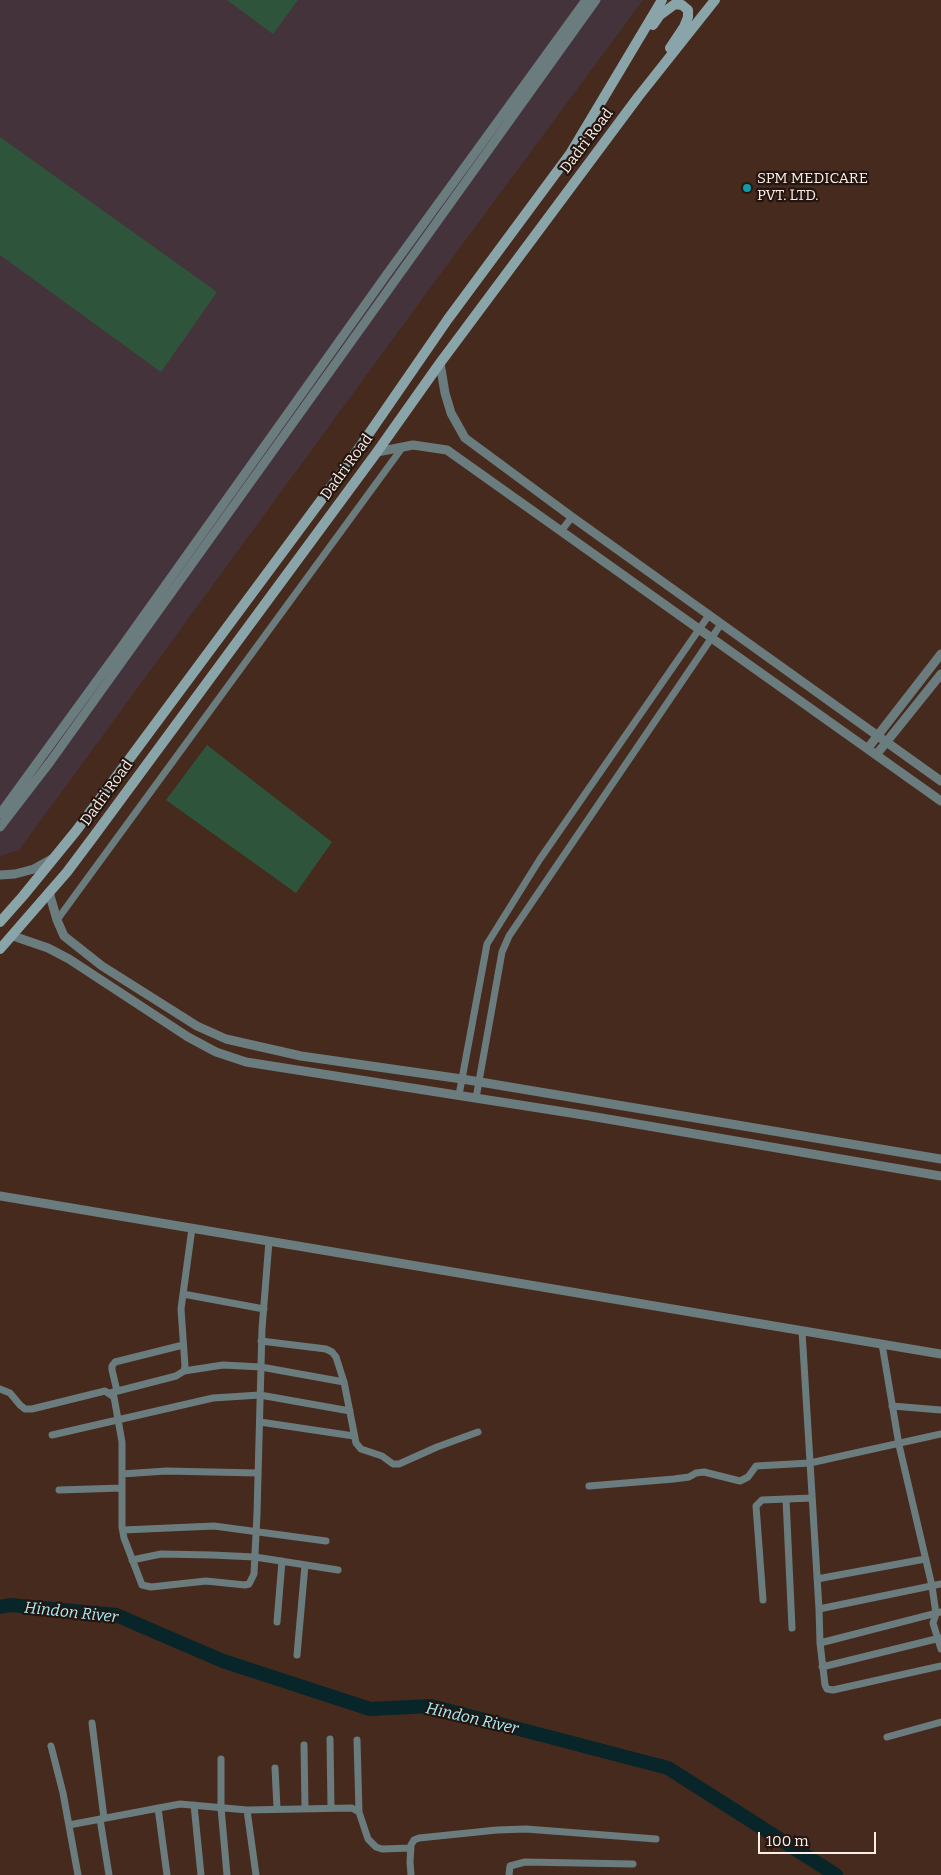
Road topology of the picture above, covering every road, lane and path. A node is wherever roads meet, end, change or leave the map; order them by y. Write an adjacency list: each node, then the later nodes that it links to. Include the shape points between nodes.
1 (586, 0): 24 (street)
2 (596, 0): 25 (street, via 50,762)
3 (662, 0): 5 (main road, Dadri Road)
4 (715, 0): 6 (main road, Dadri Road)
5 (628, 56): 6 (main road, via 666,9 676,4 688,10 684,27); 26 (main road, Dadri Road, via 570,154 448,319 348,464)
6 (638, 97): 7 (main road, Dadri Road)
7 (440, 363): 9 (main road, Dadri Road); 10 (street, via 444,393 464,438)
8 (402, 448): 9 (street); 11 (street, via 413,445 447,450); 29 (street)
9 (377, 452): 28 (main road, Dadri Road, via 94,836)
10 (572, 518): 11 (street); 12 (street)
11 (561, 531): 14 (street)
12 (709, 615): 13 (street); 14 (street)
13 (721, 624): 15 (street); 18 (street)
14 (700, 628): 15 (street); 33 (street, via 540,859 487,944)
15 (711, 637): 20 (street); 34 (street, via 509,936 502,952)
16 (941, 654): 18 (street)
17 (941, 674): 19 (street)
18 (877, 735): 19 (street); 20 (street)
19 (886, 742): 21 (street); 22 (street)
20 (868, 748): 21 (street)
21 (876, 754): 23 (street)
22 (941, 781)
23 (941, 800)
24 (0, 814)
25 (0, 827)
26 (57, 856): 27 (street, via 34,869); 30 (main road, Dadri Road)
27 (0, 875)
28 (49, 892): 29 (street); 31 (main road, Dadri Road)
29 (56, 920): 33 (street, via 64,936 102,966 197,1026 226,1039 301,1056)
30 (0, 922)
31 (13, 936): 32 (main road, Dadri Road); 35 (street, via 69,959 188,1038 216,1052 246,1062)
32 (0, 949)
33 (462, 1079): 34 (street); 35 (street)
34 (478, 1083): 36 (street); 37 (street)
35 (459, 1095): 36 (street)
36 (476, 1098): 38 (street)
37 (941, 1159)
38 (941, 1176)
39 (0, 1196): 40 (street)
40 (192, 1228): 41 (street); 42 (street)
41 (269, 1241): 43 (street); 44 (street)
42 (183, 1294): 43 (street); 47 (street)
43 (264, 1309): 45 (street)
44 (802, 1330): 46 (street); 65 (street)
45 (261, 1341): 49 (street); 51 (street, via 326,1349 336,1357)
46 (882, 1344): 48 (street); 55 (street)
47 (183, 1345): 50 (street); 53 (street, via 114,1362)
48 (941, 1354)
49 (261, 1367): 50 (street, via 223,1365); 51 (street); 54 (street)
50 (184, 1371): 53 (street, via 176,1376)
51 (344, 1382): 57 (street)
52 (0, 1389): 53 (street, via 10,1393 25,1409)
53 (113, 1392): 58 (street)
54 (260, 1395): 57 (street); 58 (street, via 213,1398); 59 (street)
55 (892, 1406): 56 (street); 64 (street)
56 (941, 1410)
57 (350, 1412): 63 (street)
58 (118, 1418): 62 (street); 67 (street)
59 (260, 1422): 63 (street); 66 (street)
60 (478, 1432): 63 (street, via 399,1464 361,1449)
61 (941, 1434): 64 (street)
62 (52, 1435)
63 (354, 1436)
64 (899, 1445): 65 (street); 77 (street)
65 (810, 1463): 68 (street, via 756,1466 748,1477 740,1481 704,1472 674,1479); 71 (street)
66 (258, 1473): 67 (street, via 166,1471); 74 (street)
67 (122, 1474): 69 (street)
68 (589, 1486)
69 (122, 1488): 70 (street); 73 (street)
70 (59, 1490)
71 (812, 1498): 72 (street); 82 (street)
72 (786, 1499): 85 (street, via 762,1500 756,1506); 89 (street)
73 (123, 1530): 74 (street, via 214,1526); 78 (street)
74 (256, 1530): 75 (street); 76 (street)
75 (326, 1540)
76 (255, 1557): 78 (street, via 162,1554); 78 (street, via 252,1580 245,1585 206,1581 146,1587 142,1585); 79 (street)
77 (925, 1559): 82 (street); 84 (street)
78 (132, 1560)
79 (282, 1561): 80 (street); 88 (street)
80 (305, 1565): 81 (street); 93 (street)
81 (338, 1570)
82 (817, 1579): 86 (street)
83 (941, 1584): 84 (street)
84 (932, 1586): 86 (street); 87 (street)
85 (763, 1600)
86 (819, 1609): 91 (street)
87 (938, 1613): 90 (street, via 933,1623); 91 (street)
88 (276, 1622)
89 (792, 1628)
90 (939, 1638): 92 (street); 95 (street)
91 (820, 1644): 95 (street)
92 (941, 1649)
93 (297, 1655)
94 (941, 1666): 95 (street, via 833,1690 825,1685)
95 (822, 1667)
96 (941, 1722): 98 (street)
97 (92, 1723): 113 (street)
98 (886, 1737)
99 (330, 1739): 110 (street)
100 (357, 1740): 112 (street)
101 (304, 1745): 109 (street)
102 (51, 1746): 114 (street)
103 (220, 1759): 107 (street)
104 (275, 1768): 108 (street)
105 (194, 1805): 106 (street); 107 (street); 121 (street)
106 (158, 1808): 113 (street); 120 (street)
107 (221, 1808): 111 (street); 122 (street)
108 (277, 1808): 109 (street); 111 (street)
109 (304, 1808): 110 (street)
110 (332, 1808): 112 (street, via 352,1808)
111 (247, 1810): 123 (street)
112 (360, 1812): 116 (street, via 368,1839 376,1847)
113 (102, 1819): 114 (street); 119 (street)
114 (69, 1825): 118 (street)
115 (656, 1839): 116 (street, via 557,1830 497,1830 419,1838 414,1840)
116 (411, 1848): 124 (street)
117 (633, 1864): 125 (street, via 525,1862 510,1866)
118 (78, 1875)
119 (109, 1875)
120 (167, 1875)
121 (201, 1875)
122 (227, 1875)
123 (256, 1875)
124 (411, 1875)
125 (510, 1875)

